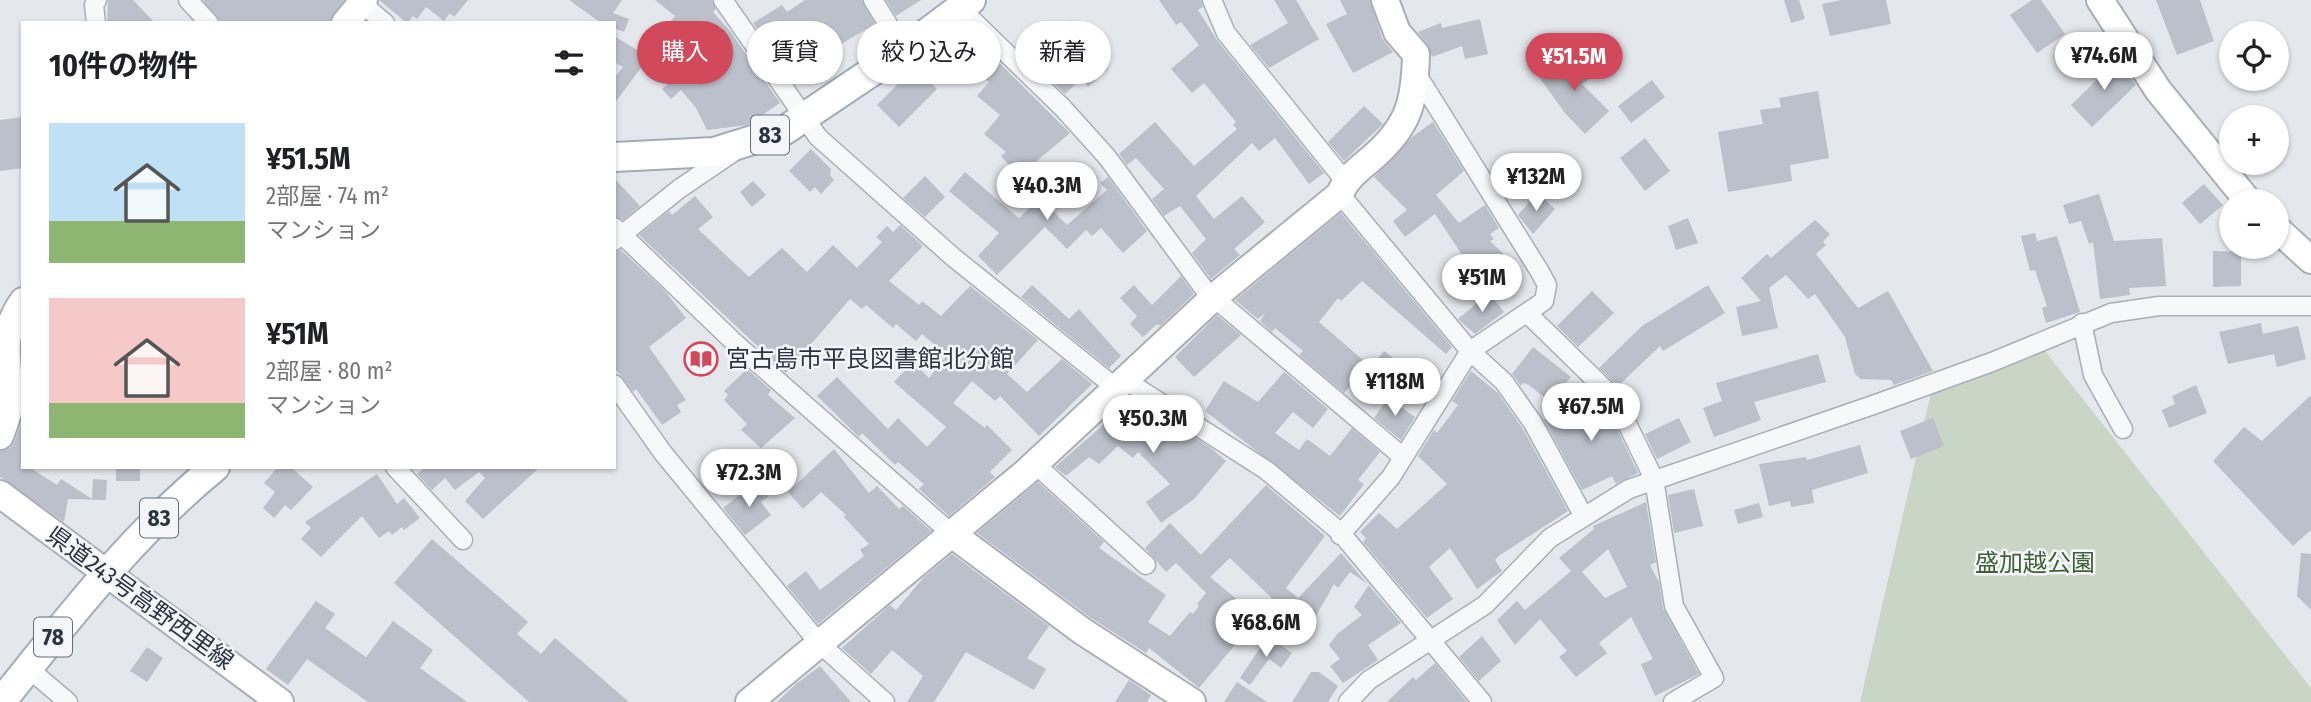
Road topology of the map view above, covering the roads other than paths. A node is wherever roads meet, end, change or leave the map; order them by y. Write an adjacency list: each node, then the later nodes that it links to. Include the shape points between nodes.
1 (97, 0): 10 (street)
2 (188, 0): 11 (street)
3 (723, 0): 17 (street)
4 (873, 0): 13 (street)
5 (1212, 0): 20 (street, via 1226,33)
6 (1385, 0): 15 (street, via 1397,32 1416,54)
7 (2100, 0): 21 (street, via 2158,90)
8 (965, 4): 14 (main road, 83); 25 (street, via 1107,157)
9 (357, 6): 12 (street)
10 (96, 21)
11 (207, 21)
12 (382, 21)
13 (886, 21)
14 (942, 21)
15 (1416, 73): 20 (street, via 1407,121); 28 (street, via 1547,285 1544,301)
16 (857, 82): 17 (main road, 83)
17 (803, 118): 18 (main road, 83); 31 (street, via 818,137 953,257)
18 (755, 140): 19 (main road, 83, via 714,152); 22 (street)
19 (616, 157)
20 (1342, 188): 25 (street); 30 (street)
21 (2238, 189)
22 (617, 234): 42 (street)
23 (2289, 240): 24 (street)
24 (2311, 260)
25 (1213, 298): 31 (street); 35 (street)
26 (21, 304): 34 (street, via 6,325 2,345 10,393 9,413)
27 (2311, 306): 29 (street, via 2159,306 2111,313)
28 (1527, 313): 30 (street); 39 (street, via 1615,399)
29 (2082, 323): 33 (street, via 2093,375); 39 (street, via 1980,366)
30 (1471, 351): 35 (street); 41 (street, via 1504,382 1533,423)
31 (1120, 384): 36 (street); 43 (street, via 1266,470)
32 (616, 387): 48 (street, via 663,453)
33 (2123, 429)
34 (0, 436)
35 (1403, 457): 43 (street)
36 (1035, 464): 42 (street); 45 (street)
37 (213, 469): 46 (main road, 83)
38 (397, 469): 44 (street)
39 (1654, 480): 41 (street); 58 (street, via 1674,606 1714,678)
40 (0, 494): 46 (street, 県道243号高野西里線)
41 (1583, 515): 47 (street, via 1550,537 1485,605)
42 (952, 534): 48 (street); 55 (street, via 1082,631)
43 (1340, 535): 47 (street)
44 (463, 540)
45 (1146, 565)
46 (106, 572): 49 (main road, 78); 52 (street, 県道243号高野西里線)
47 (1429, 642): 56 (street, via 1369,680); 57 (street)
48 (819, 643): 53 (street); 54 (street)
49 (28, 668): 50 (main road, 78); 51 (street)
50 (1, 702)
51 (68, 702)
52 (280, 702)
53 (749, 702)
54 (886, 702)
55 (1192, 702)
56 (1348, 702)
57 (1482, 702)
58 (1673, 702)

